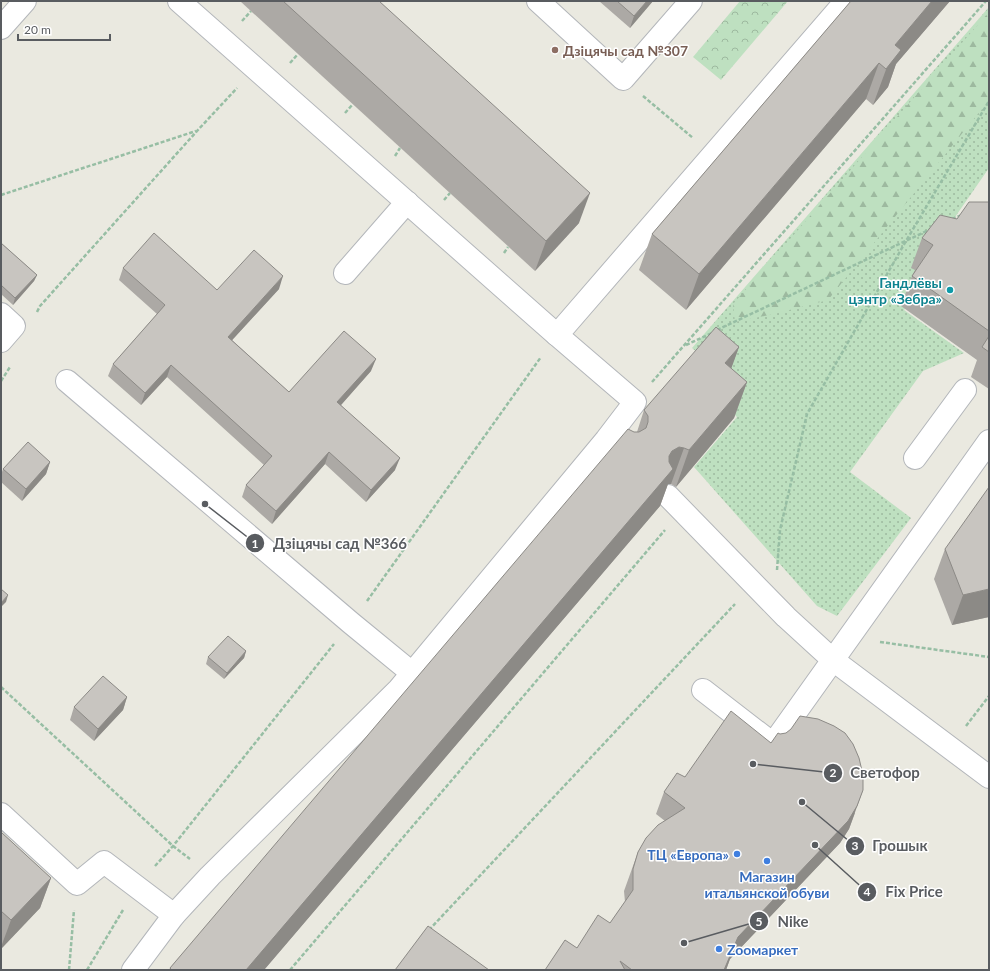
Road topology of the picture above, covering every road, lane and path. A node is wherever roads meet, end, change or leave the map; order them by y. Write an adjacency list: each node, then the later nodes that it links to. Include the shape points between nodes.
1 (25, 1): 7 (lane)
2 (179, 1): 8 (lane)
3 (538, 1): 9 (lane)
4 (691, 1): 9 (lane)
5 (846, 1): 12 (lane)
6 (986, 1): 24 (path)
7 (1, 28)
8 (255, 68): 11 (path); 14 (lane)
9 (623, 79): 12 (path)
10 (989, 101): 18 (path)
11 (197, 131): 13 (path); 20 (path)
12 (713, 155): 22 (lane)
13 (1, 195)
14 (407, 202): 19 (lane); 22 (lane)
15 (968, 215): 16 (path)
16 (947, 221)
17 (934, 228): 18 (path)
18 (906, 241): 24 (path); 32 (path, via 807,414 780,530)
19 (345, 273)
20 (37, 312)
21 (1, 314): 23 (lane, via 14,326)
22 (557, 334): 27 (lane); 36 (path)
23 (1, 341)
24 (684, 346): 27 (path)
25 (67, 381): 36 (lane)
26 (965, 390): 29 (lane)
27 (635, 402): 40 (lane, via 612,445)
28 (989, 441): 37 (lane)
29 (915, 458)
30 (675, 503): 34 (lane); 56 (path)
31 (772, 564): 32 (path)
32 (777, 569): 33 (path); 35 (path)
33 (782, 575)
34 (753, 584): 35 (lane); 52 (path)
35 (775, 606): 39 (lane)
36 (351, 623): 40 (lane); 47 (path)
37 (849, 637): 38 (path); 39 (lane)
38 (989, 657)
39 (833, 660): 42 (lane, via 773,744); 44 (lane)
40 (412, 673): 48 (lane, via 399,689)
41 (1, 687): 47 (path)
42 (703, 690)
43 (989, 696): 44 (path)
44 (950, 748): 45 (lane)
45 (989, 778)
46 (1, 814): 49 (lane)
47 (173, 846): 48 (path); 50 (path)
48 (210, 876): 51 (lane)
49 (76, 884): 50 (lane, via 104,862); 53 (path)
50 (137, 887): 51 (lane); 54 (path)
51 (174, 915): 55 (lane)
52 (425, 935)
53 (69, 970)
54 (87, 970)
55 (133, 970)
56 (290, 970)

